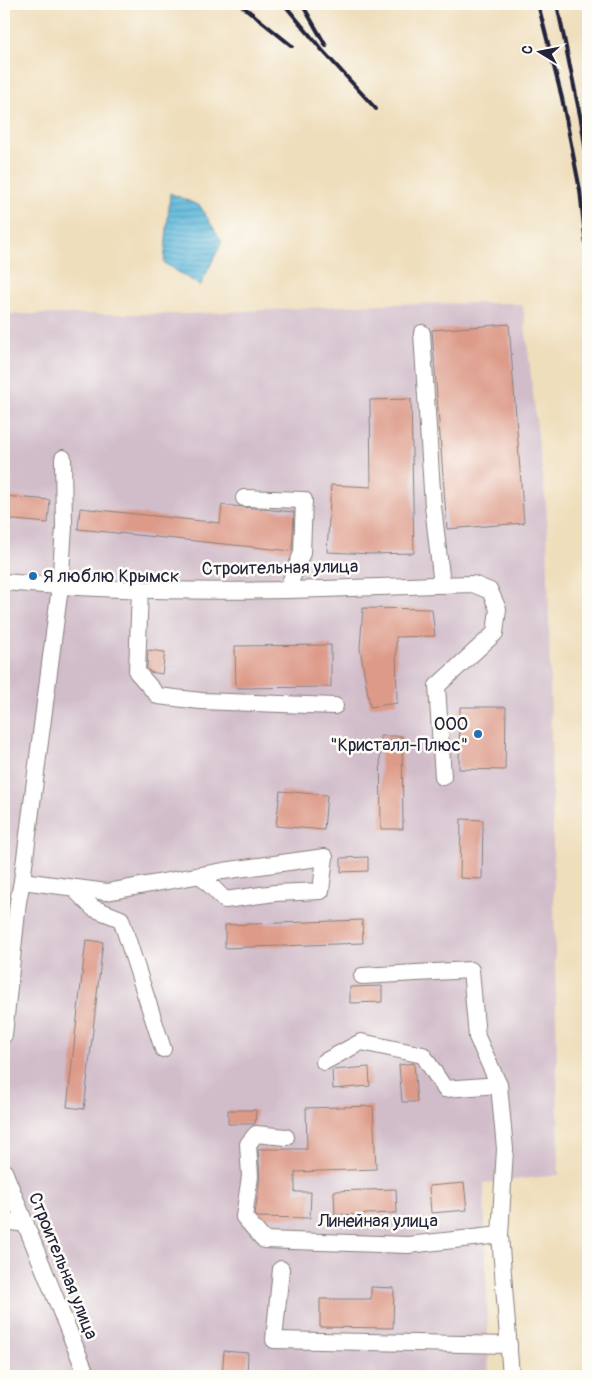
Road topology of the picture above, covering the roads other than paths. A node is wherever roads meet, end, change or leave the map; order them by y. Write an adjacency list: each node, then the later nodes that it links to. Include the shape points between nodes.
1 (422, 333): 5 (street, via 433,506)
2 (63, 458): 6 (street, via 64,527)
3 (244, 498): 8 (street, via 304,500 302,553)
4 (4, 582): 6 (street, Строительная улица)
5 (442, 585): 8 (street, Строительная улица); 10 (street, Строительная улица, via 473,584 490,591 498,609 495,633 437,686)
6 (60, 587): 7 (street, Строительная улица); 12 (street)
7 (140, 589): 8 (street, Строительная улица); 9 (street, via 137,672 158,696 201,701)
8 (286, 590)
9 (335, 706)
10 (443, 778)
11 (200, 875): 11 (street, via 223,871 325,857 321,891 225,900); 13 (street, via 107,892)
12 (22, 881): 13 (street); 14 (street)
13 (73, 888): 17 (street, via 92,908 122,919)
14 (11, 901): 16 (street)
15 (362, 976): 19 (street, via 471,970 476,1036)
16 (4, 1034)
17 (163, 1049)
18 (324, 1062): 19 (street, via 360,1042 424,1055 445,1089)
19 (500, 1085): 25 (street, via 505,1149)
20 (286, 1137): 25 (street, Линейная улица, via 256,1134 248,1144 250,1176 244,1217 264,1240 408,1245)
21 (4, 1171): 22 (street, Строительная улица)
22 (7, 1186): 24 (street, Строительная улица)
23 (4, 1221): 24 (street)
24 (26, 1224): 28 (street, Строительная улица)
25 (500, 1235): 27 (street)
26 (281, 1269): 27 (street, via 274,1340)
27 (509, 1345): 29 (street)
28 (87, 1376)
29 (511, 1376)

